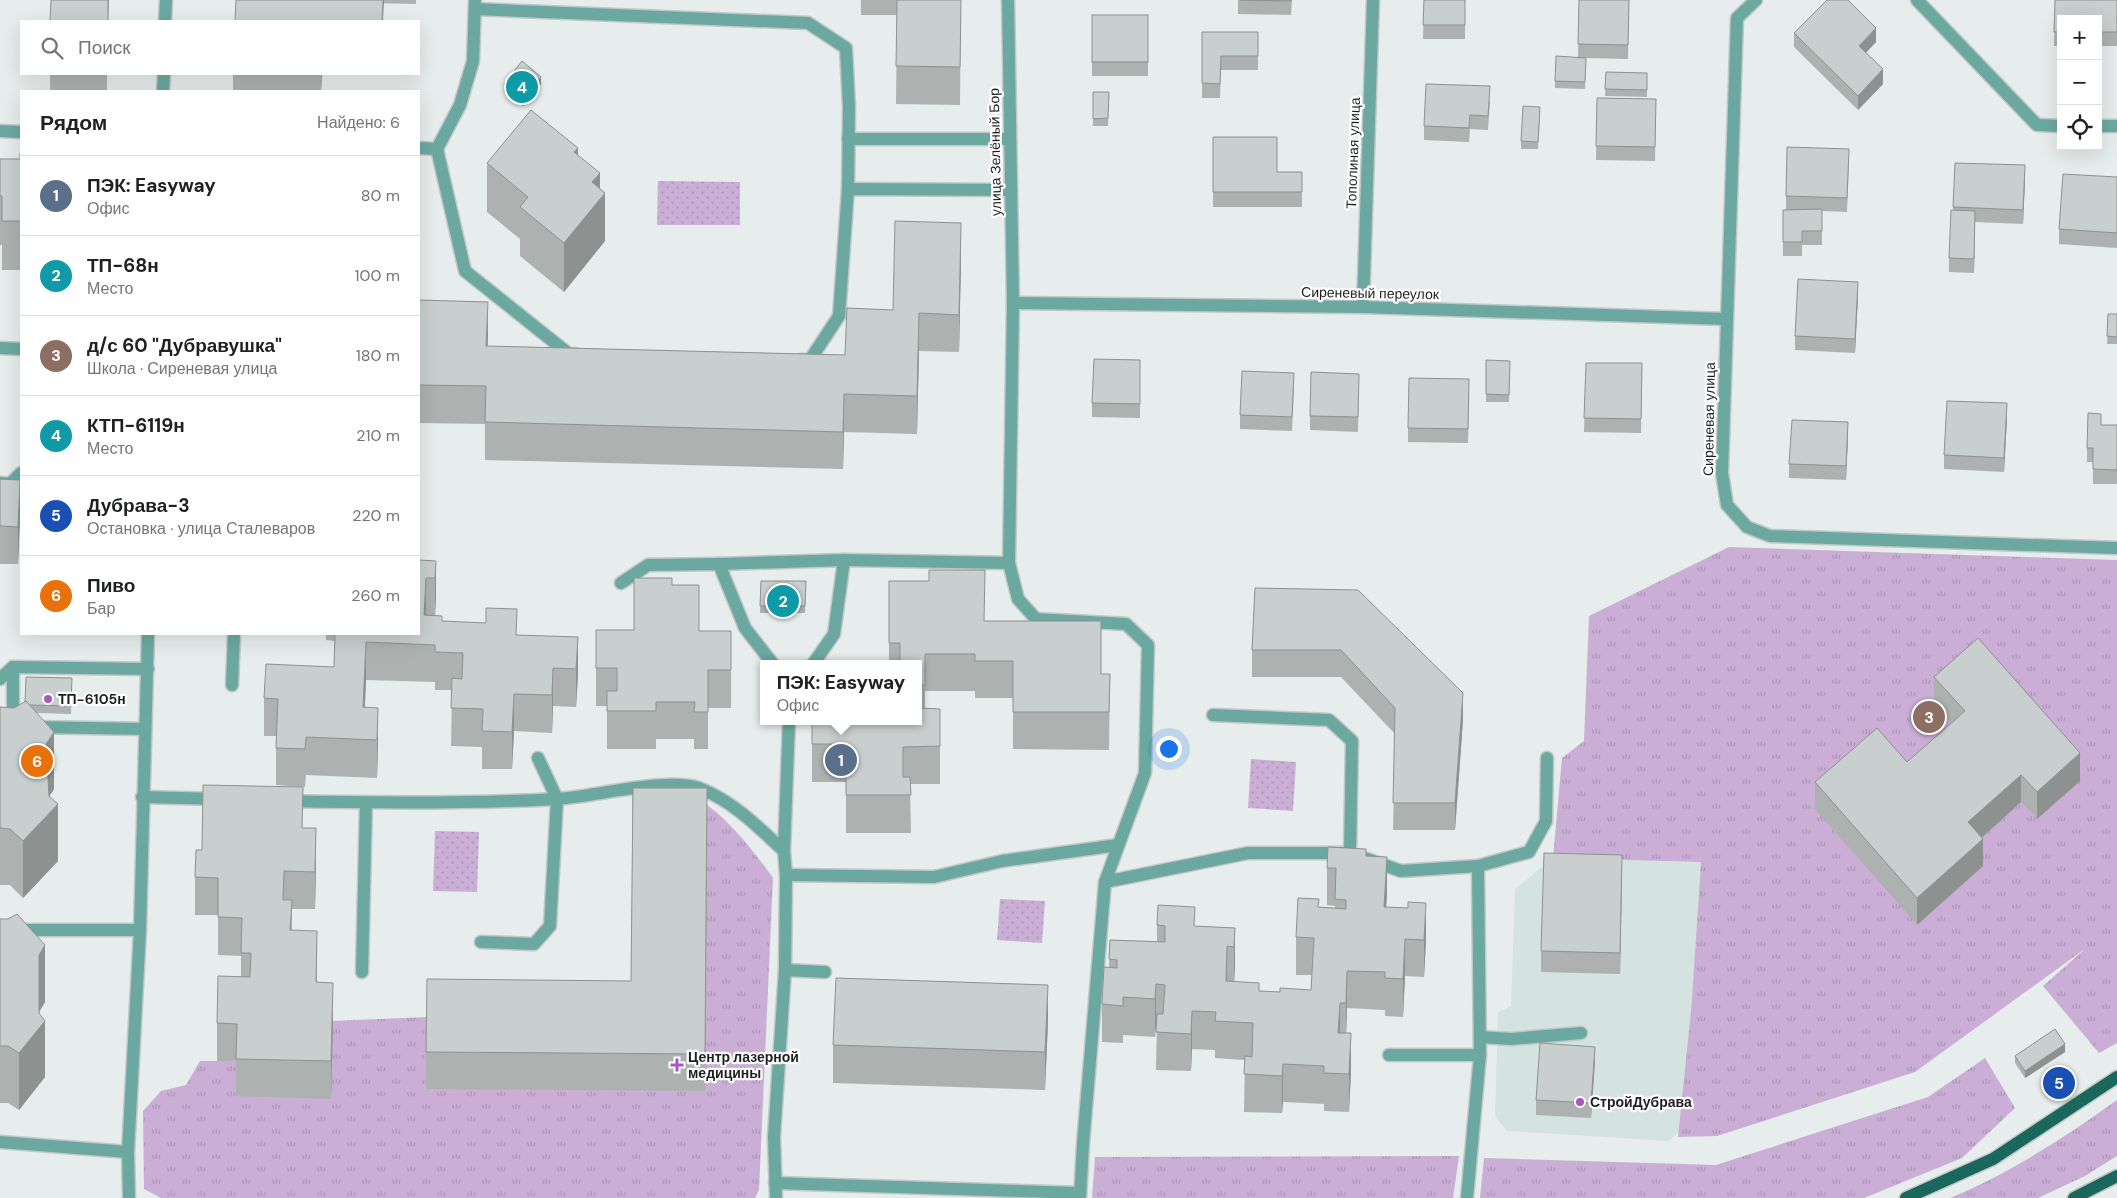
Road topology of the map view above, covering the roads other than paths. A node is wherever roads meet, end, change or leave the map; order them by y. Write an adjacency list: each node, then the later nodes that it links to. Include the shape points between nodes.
1 (166, 0): 7 (street)
2 (1008, 0): 16 (street, улица Зелёный Бор)
3 (1373, 0): 22 (street, Тополиная улица)
4 (1756, 0): 23 (street, Сиреневая улица, via 1737,18)
5 (1917, 0): 10 (street, via 2037,126)
6 (475, 5): 15 (street, via 808,23 846,48); 18 (street, via 473,61 460,106)
7 (165, 20)
8 (164, 75): 9 (street)
9 (163, 90)
10 (2057, 126)
11 (2102, 126): 12 (street)
12 (2117, 126)
13 (0, 131): 14 (street)
14 (20, 132)
15 (848, 139): 16 (street); 19 (street)
16 (1010, 139): 20 (street, улица Зелёный Бор)
17 (420, 148): 18 (street)
18 (437, 149): 26 (street, via 465,271 569,354)
19 (848, 189): 20 (street); 27 (street, via 839,316 810,360)
20 (1010, 190): 21 (street, улица Зелёный Бор)
21 (1013, 303): 22 (street, Сиреневый переулок); 32 (street, улица Зелёный Бор)
22 (1363, 307): 23 (street, Сиреневый переулок)
23 (1726, 319): 30 (street, Сиреневая улица, via 1722,473 1727,505 1747,526 1770,536)
24 (0, 348): 25 (street)
25 (20, 349)
26 (588, 355)
27 (791, 360)
28 (20, 474): 29 (street, via 10,484)
29 (0, 483)
30 (2117, 548)
31 (844, 560): 32 (street); 33 (street); 38 (street, via 834,634)
32 (1009, 563): 53 (street, улица Зелёный Бор, via 1018,599 1036,619 1126,624 1148,645 1145,773)
33 (719, 564): 34 (street, via 648,565); 37 (street, via 745,628)
34 (620, 583)
35 (148, 635): 40 (street)
36 (234, 635): 42 (street)
37 (770, 660)
38 (816, 660)
39 (12, 667): 40 (street); 41 (street); 45 (street, via 14,726)
40 (148, 669): 45 (street)
41 (0, 679)
42 (232, 685)
43 (1213, 715): 55 (street, via 1329,720 1352,741)
44 (789, 725): 54 (street)
45 (144, 729): 48 (street)
46 (538, 758): 50 (street)
47 (1547, 758): 56 (street, via 1546,821 1529,852)
48 (142, 797): 49 (street); 60 (street)
49 (230, 799)
50 (557, 799): 52 (street); 54 (street, via 670,785 698,788 744,813); 61 (street, via 550,926 534,944)
51 (269, 800): 52 (street)
52 (366, 803): 63 (street)
53 (1118, 845): 57 (street, via 1002,861 934,877); 58 (street, улица Зелёный Бор)
54 (784, 851): 57 (street)
55 (1350, 853): 56 (street, via 1401,871); 58 (street, via 1248,852)
56 (1478, 866): 66 (street)
57 (786, 875): 62 (street)
58 (1105, 882): 74 (street, улица Зелёный Бор)
59 (0, 930): 60 (street)
60 (140, 930): 71 (street)
61 (481, 942)
62 (785, 970): 64 (street); 73 (street, via 774,1137)
63 (362, 972)
64 (825, 972)
65 (1580, 1034): 66 (street, via 1512,1039)
66 (1480, 1037): 68 (street)
67 (1389, 1055): 68 (street)
68 (1480, 1055): 77 (street)
69 (2117, 1076): 78 (main road, via 1994,1159)
70 (0, 1142): 71 (street)
71 (128, 1152): 75 (street)
72 (2117, 1176): 79 (main road)
73 (775, 1183): 74 (street); 76 (street)
74 (1080, 1195)
75 (129, 1198)
76 (776, 1198)
77 (1467, 1198)
78 (1906, 1198)
79 (2074, 1198)

